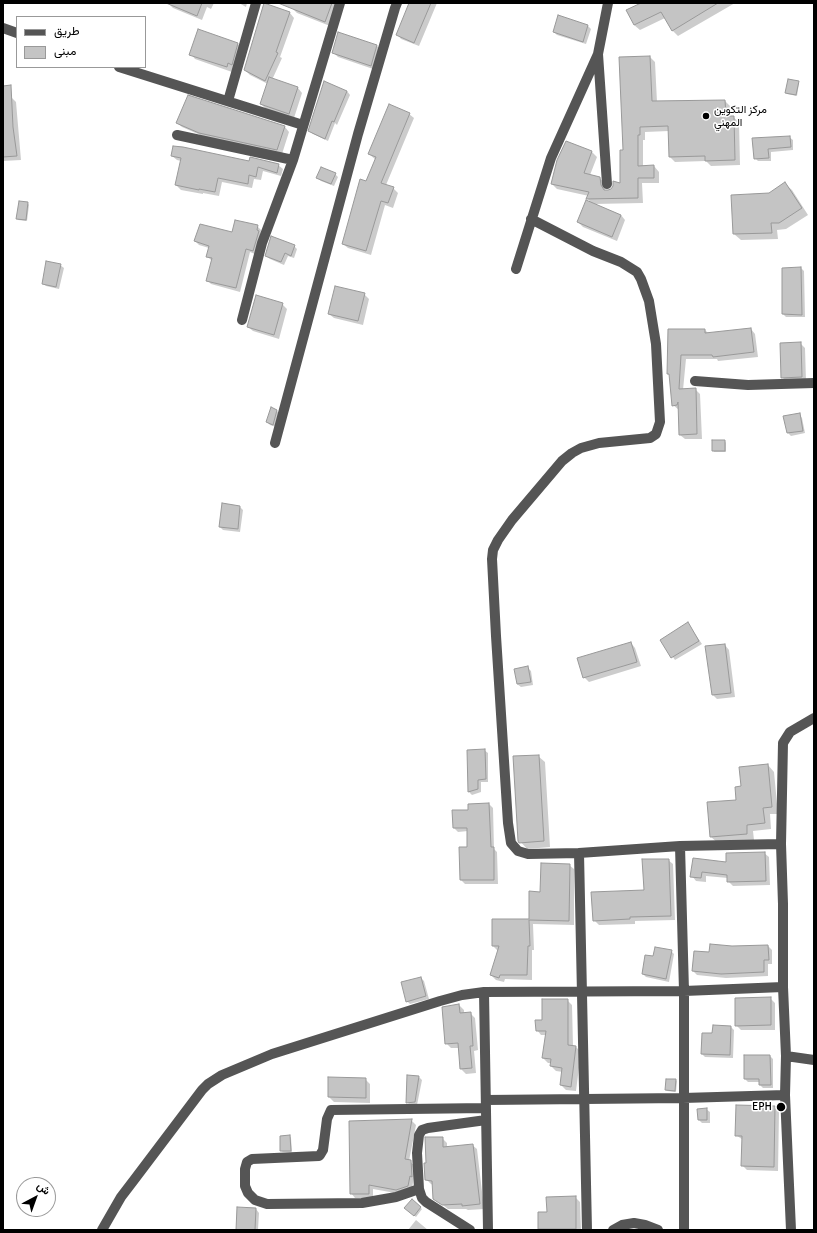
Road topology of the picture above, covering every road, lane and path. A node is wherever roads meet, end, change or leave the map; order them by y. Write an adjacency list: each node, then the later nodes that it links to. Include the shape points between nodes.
1 (256, 3): 9 (street)
2 (340, 3): 10 (street)
3 (397, 3): 19 (street, via 358,134)
4 (608, 3): 7 (street)
5 (3, 28): 6 (street)
6 (16, 33)
7 (598, 54): 13 (street); 14 (street, via 551,158)
8 (122, 68): 9 (street)
9 (228, 101): 10 (street)
10 (304, 125): 12 (street)
11 (177, 135): 12 (street)
12 (292, 160): 16 (street, via 262,242)
13 (607, 184)
14 (531, 220): 15 (street); 23 (street, via 621,262 636,272 649,301 656,351 660,422 656,434 650,438 593,445 572,453 562,461 512,520 493,550 496,636 511,843 518,851 528,854)
15 (516, 269)
16 (242, 320)
17 (695, 381): 18 (street, via 748,385)
18 (814, 383)
19 (275, 443)
20 (814, 718): 21 (street, via 790,732 783,743)
21 (781, 844): 22 (street); 24 (street)
22 (680, 846): 23 (street); 26 (street)
23 (579, 853): 25 (street)
24 (782, 987): 26 (street); 28 (street)
25 (581, 991): 26 (street); 27 (street); 32 (street)
26 (684, 991): 31 (street)
27 (484, 992): 33 (street); 36 (street, via 447,999 272,1054 222,1075 202,1090 172,1128 121,1197)
28 (786, 1056): 29 (street); 30 (street)
29 (814, 1060)
30 (785, 1095): 31 (street); 43 (street)
31 (683, 1098): 32 (street); 42 (street)
32 (584, 1099): 33 (street); 39 (street)
33 (486, 1104): 34 (street); 35 (street, via 331,1110 327,1119 323,1150 318,1156 252,1159 247,1162 245,1169 245,1186 248,1193 256,1200 267,1204 362,1203 396,1197)
34 (486, 1120): 35 (street, via 422,1130 416,1153); 38 (street)
35 (419, 1189): 37 (street, via 426,1202)
36 (102, 1230)
37 (470, 1230)
38 (488, 1230)
39 (587, 1230)
40 (613, 1230): 41 (street, via 634,1223 645,1224)
41 (658, 1230)
42 (684, 1230)
43 (791, 1230)

